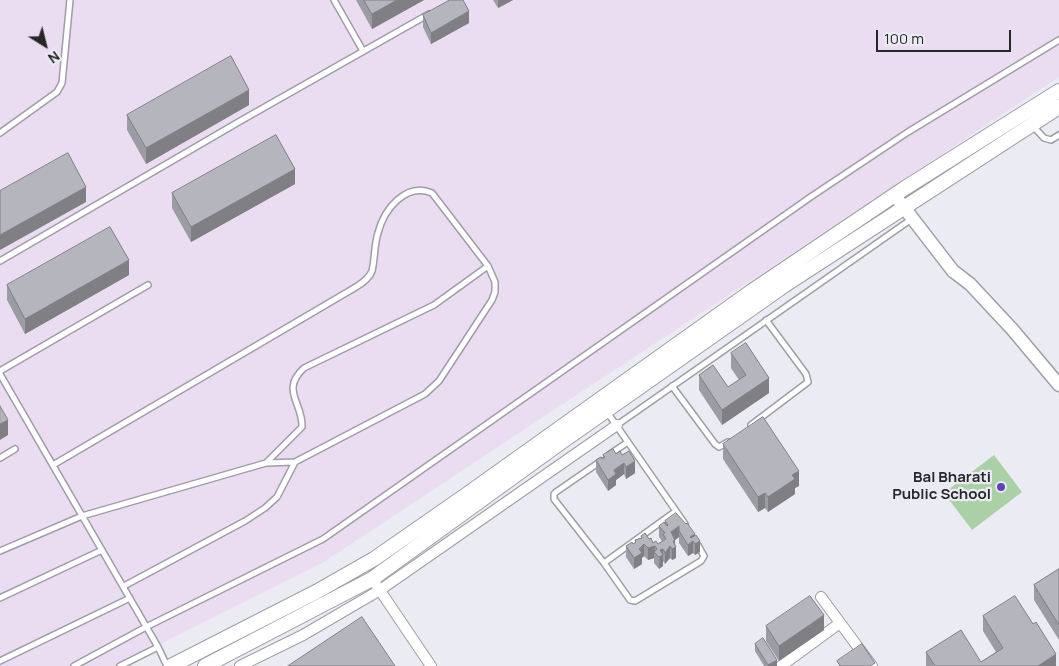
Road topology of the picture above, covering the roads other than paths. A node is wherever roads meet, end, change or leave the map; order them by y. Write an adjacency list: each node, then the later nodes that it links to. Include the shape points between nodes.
1 (70, 0): 9 (lane, via 62,83 56,92)
2 (334, 0): 5 (lane)
3 (438, 9): 5 (lane)
4 (1059, 40): 43 (lane, via 892,142 812,196 323,539)
5 (363, 51): 13 (lane)
6 (1059, 91): 11 (main road)
7 (1059, 107): 8 (main road)
8 (1031, 124): 10 (lane, via 1044,138 1051,140); 12 (main road)
9 (0, 133)
10 (1059, 135)
11 (897, 193): 12 (street); 49 (main road, via 752,291 374,558 316,592)
12 (911, 211): 16 (lane); 18 (street); 20 (main road, via 785,285)
13 (0, 261)
14 (488, 266): 27 (lane, via 495,282 492,300 439,381 425,394); 28 (lane, via 434,305 304,368 296,375 292,385 302,427); 29 (lane, via 432,193 423,189 404,194 394,202 381,223 372,272 367,280)
15 (148, 285): 17 (lane)
16 (766, 320): 19 (lane); 22 (lane, via 806,374 808,382)
17 (0, 372): 29 (lane)
18 (1059, 385)
19 (672, 386): 21 (lane); 23 (lane, via 719,447)
20 (606, 410): 21 (lane); 37 (main road)
21 (617, 425): 24 (lane); 37 (street)
22 (745, 430)
23 (730, 441)
24 (628, 442): 30 (lane); 36 (lane, via 554,494 555,500)
25 (15, 449): 26 (lane)
26 (0, 458)
27 (295, 462): 28 (lane); 38 (lane, via 277,497 265,508)
28 (266, 463): 31 (lane)
29 (53, 465): 31 (lane)
30 (676, 512): 32 (lane); 36 (lane)
31 (82, 516): 34 (lane); 35 (lane)
32 (690, 533)
33 (695, 540): 36 (lane, via 704,554 701,561 636,601 630,600)
34 (102, 550): 38 (lane); 40 (lane)
35 (0, 551)
36 (604, 562)
37 (376, 584): 50 (main road); 51 (street, via 303,635); 52 (street)
38 (124, 586): 41 (lane)
39 (821, 597): 42 (street)
40 (0, 598)
41 (130, 598): 43 (lane); 45 (lane)
42 (840, 623): 53 (street); 54 (street)
43 (146, 627): 44 (lane); 46 (lane)
44 (158, 647): 47 (lane); 48 (lane)
45 (0, 661)
46 (74, 666)
47 (120, 666)
48 (167, 666)
49 (171, 666)
50 (205, 666)
51 (240, 666)
52 (431, 666)
53 (781, 666)
54 (872, 666)

